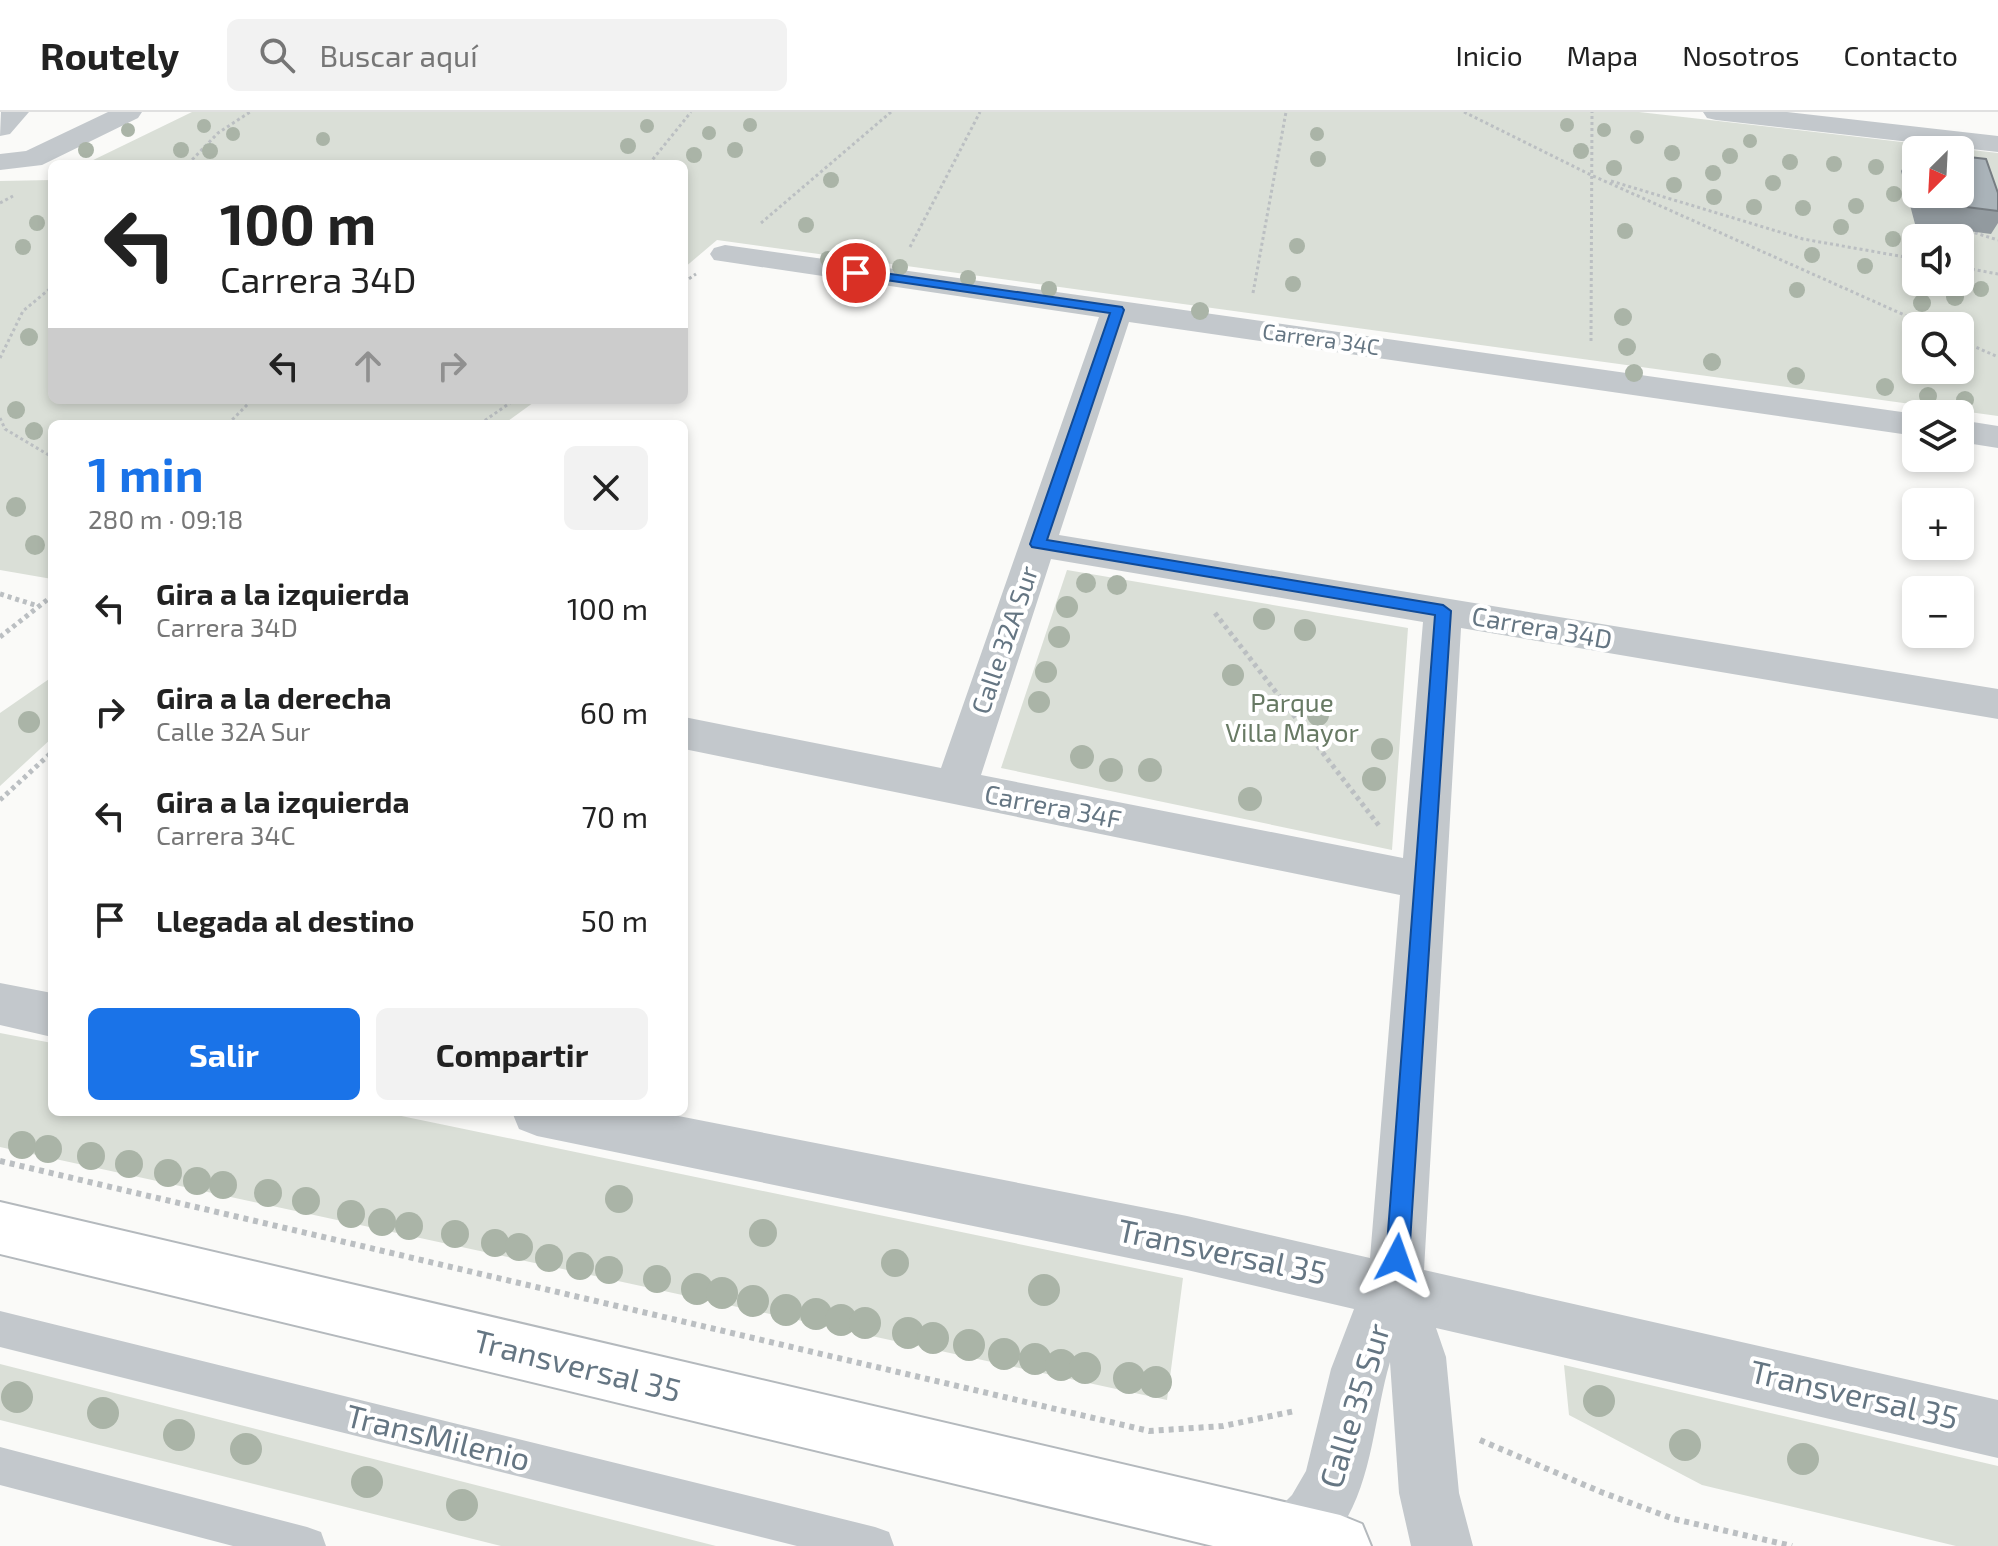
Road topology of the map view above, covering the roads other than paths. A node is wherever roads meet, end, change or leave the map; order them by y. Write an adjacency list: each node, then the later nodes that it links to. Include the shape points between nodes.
1 (16, 112): 5 (street)
2 (129, 112): 7 (street, via 32,159)
3 (1716, 112): 4 (street)
4 (1761, 115): 6 (street)
5 (0, 128)
6 (1998, 144)
7 (0, 162)
8 (725, 254): 9 (street, Carrera 34C)
9 (1117, 310): 10 (street, Carrera 34C); 13 (street, Calle 32A Sur)
10 (1902, 423)
11 (1974, 433): 12 (street)
12 (1998, 437)
13 (1038, 544): 14 (street, Carrera 34D); 17 (street, Calle 32A Sur)
14 (1443, 611): 15 (street, Carrera 34D); 18 (street)
15 (1998, 704)
16 (688, 734): 17 (street, Carrera 34F)
17 (955, 788): 18 (street, Carrera 34F)
18 (1422, 881): 23 (street)
19 (0, 1004): 20 (street)
20 (48, 1014)
21 (557, 1116): 23 (street, Transversal 35)
22 (0, 1228): 27 (highway, Transversal 35)
23 (1395, 1290): 25 (street, Transversal 35); 27 (street, Calle 35 Sur, via 1367,1344); 30 (street, Calle 35 Sur, via 1418,1357 1429,1493)
24 (0, 1329): 29 (lane, TransMilenio)
25 (1998, 1429)
26 (0, 1466): 28 (lane)
27 (1318, 1541)
28 (307, 1546)
29 (875, 1546)
30 (1442, 1546)

